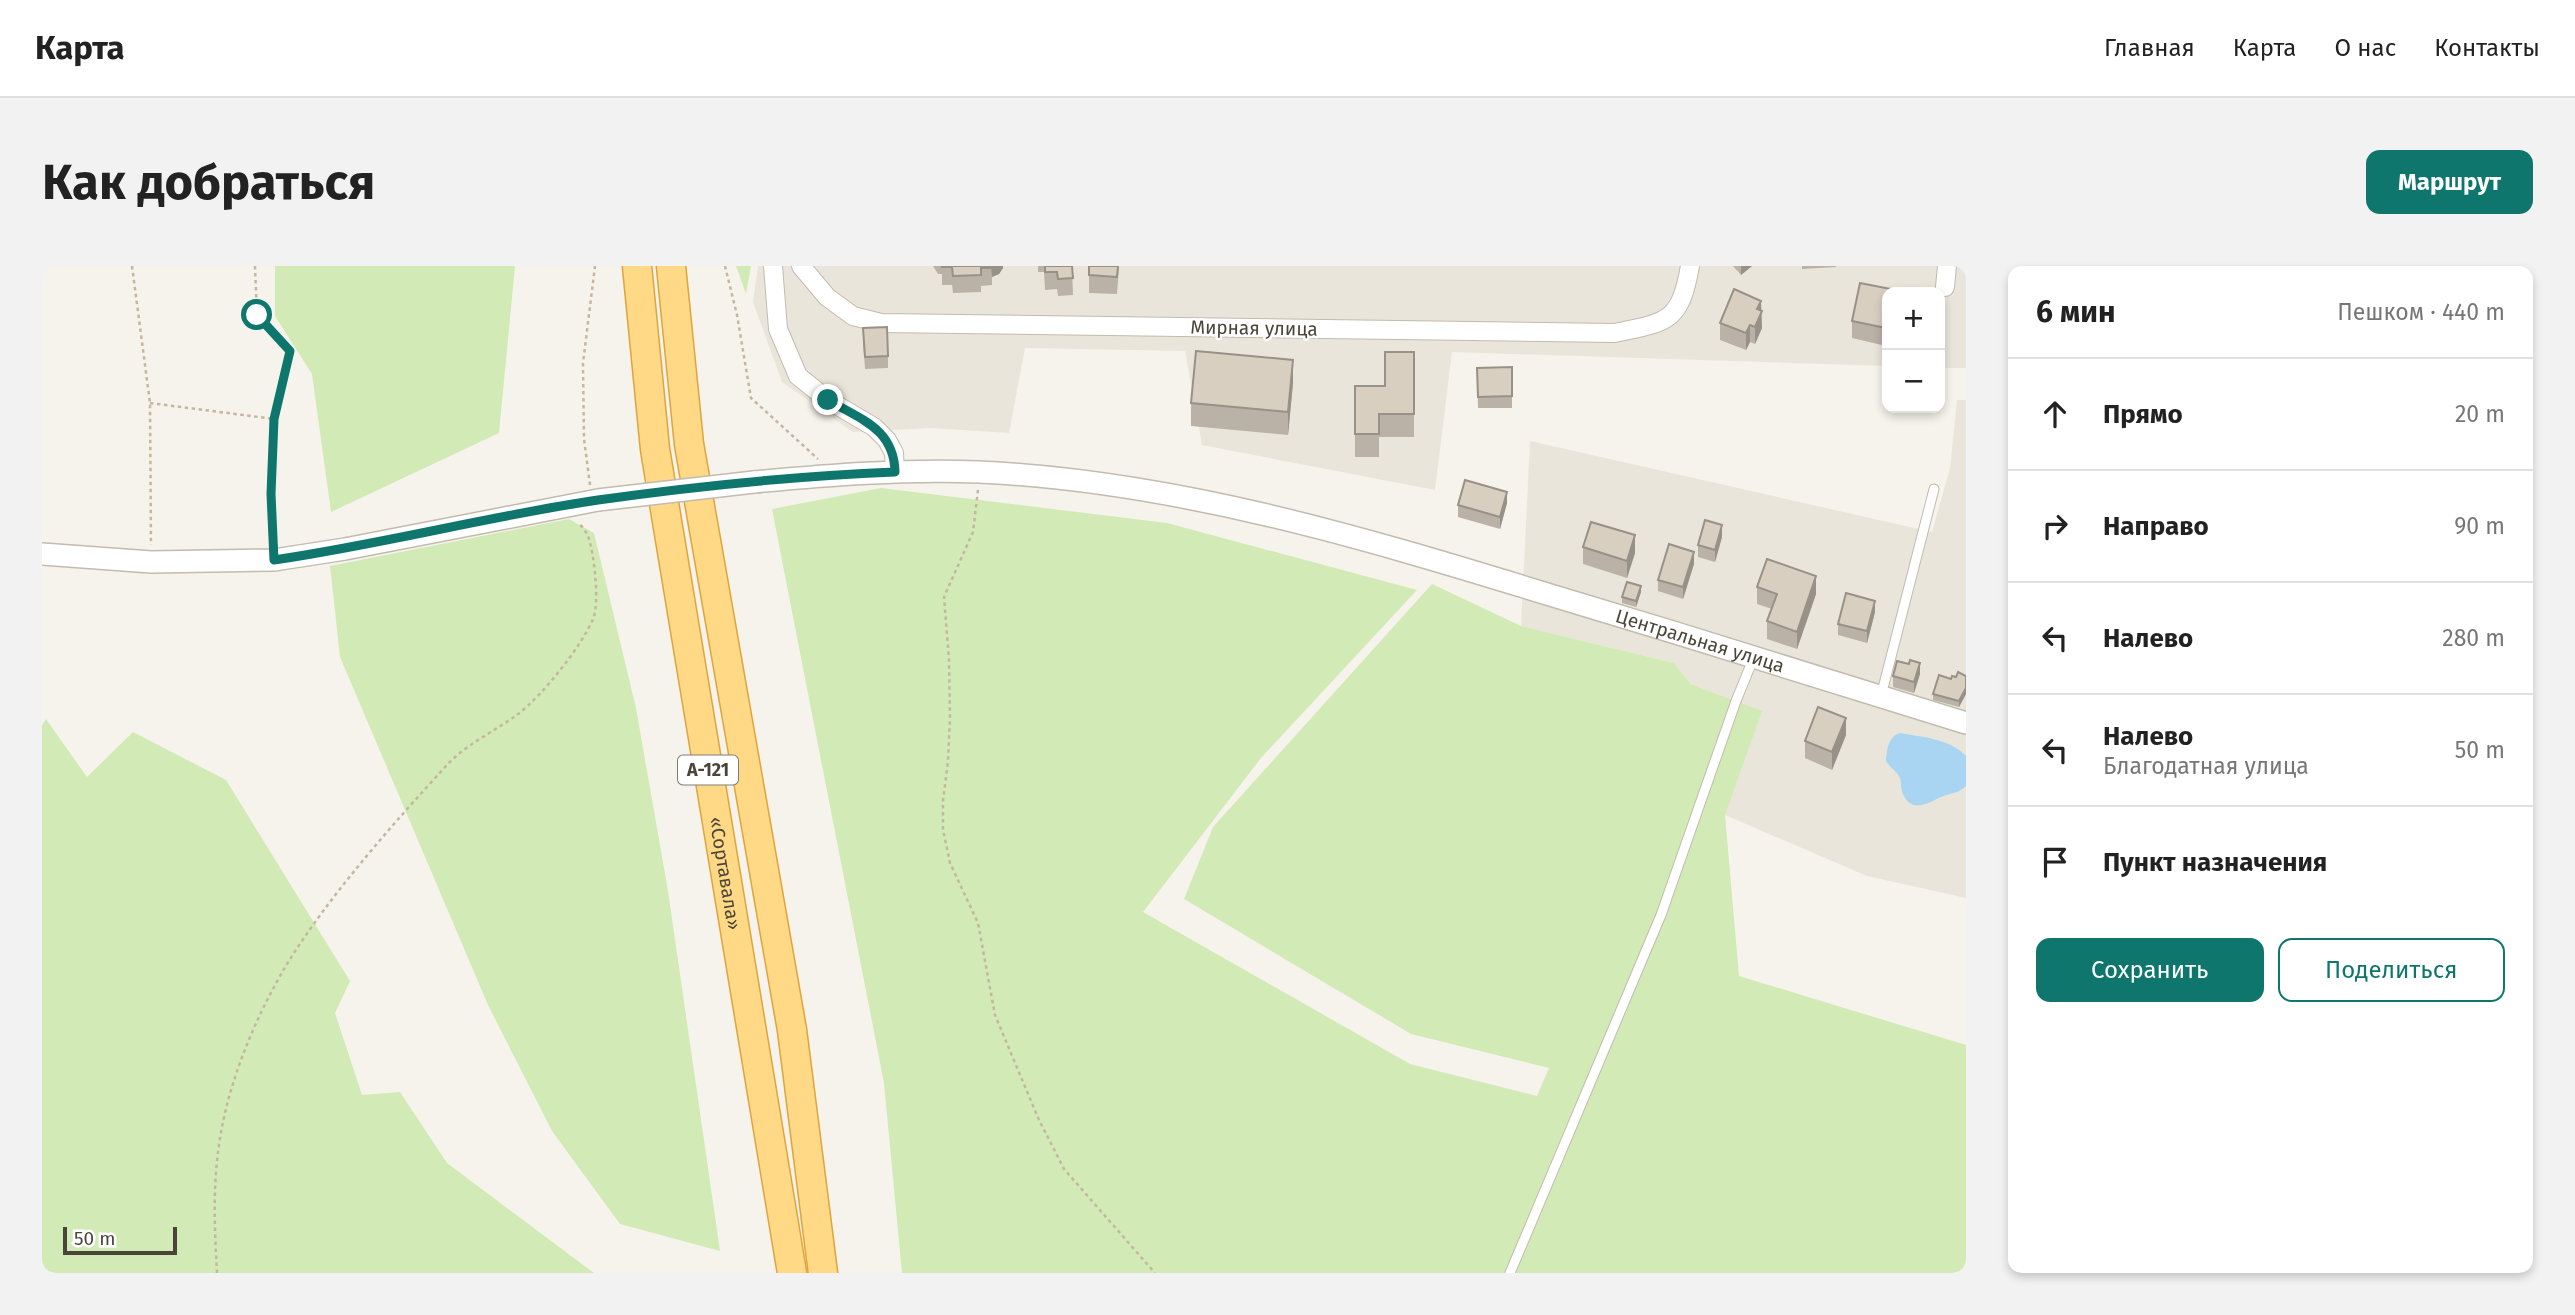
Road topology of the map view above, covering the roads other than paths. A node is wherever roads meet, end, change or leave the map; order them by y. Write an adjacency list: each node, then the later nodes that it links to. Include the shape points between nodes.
1 (637, 266): 14 (highway, «Сортавала» / А-121, via 654,449)
2 (671, 266): 15 (highway, «Сортавала» / А-121, via 689,444 792,1030)
3 (772, 266): 8 (street, via 778,329 798,376 874,427 894,453)
4 (801, 266): 5 (street, Мирная улица, via 827,296 853,316 881,324 1602,332 1658,324 1677,310)
5 (1690, 266)
6 (1947, 266): 7 (street)
7 (1945, 287)
8 (895, 472): 10 (street, Центральная улица, bridge, via 582,498 345,550 274,560 151,562); 11 (street, Центральная улица, via 979,472 1181,495 1313,525)
9 (1934, 489): 12 (lane)
10 (42, 554)
11 (1754, 657): 12 (street, Центральная улица); 16 (lane, via 1661,915)
12 (1881, 696): 13 (street, Центральная улица)
13 (1966, 723)
14 (792, 1273)
15 (823, 1273)
16 (1510, 1273)

